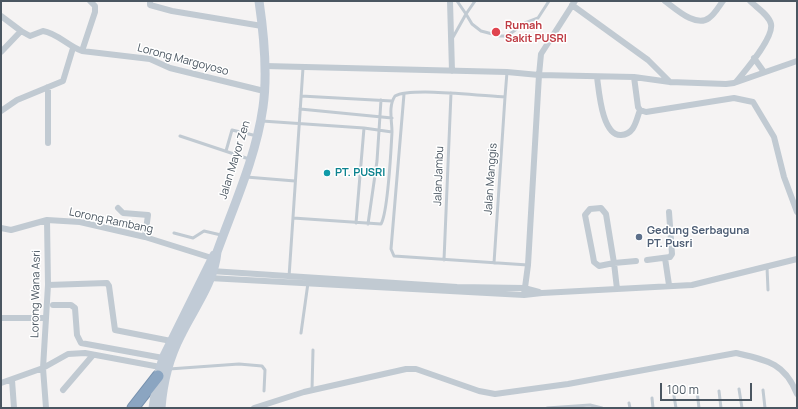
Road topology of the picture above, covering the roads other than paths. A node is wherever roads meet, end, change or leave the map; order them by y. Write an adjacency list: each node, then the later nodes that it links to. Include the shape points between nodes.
1 (90, 1): 18 (street, via 94,4 95,12)
2 (150, 1): 14 (street, via 150,5 172,11)
3 (259, 1): 14 (street, Jalan Mayor Zen)
4 (450, 1): 16 (street)
5 (457, 1): 12 (lane)
6 (475, 1): 12 (lane)
7 (550, 1): 12 (lane, via 538,18 525,23 507,36 481,31 472,24)
8 (665, 1): 9 (street, via 689,18 700,21 711,17)
9 (723, 1)
10 (750, 1): 20 (street, via 771,23 767,40)
11 (574, 3): 27 (street, via 542,54); 30 (street, via 648,60)
12 (466, 14): 16 (lane)
13 (1, 16): 15 (street)
14 (262, 26): 22 (street, Jalan Mayor Zen)
15 (21, 31): 17 (street, Lorong Margoyoso, via 30,36 46,31); 19 (street)
16 (451, 42): 24 (street)
17 (73, 48): 18 (street, Lorong Margoyoso); 32 (street, via 64,79)
18 (82, 51): 33 (street, Lorong Margoyoso, via 150,59 170,68)
19 (1, 52)
20 (754, 58): 26 (street); 31 (street)
21 (797, 61): 26 (street)
22 (265, 66): 23 (street); 33 (street, Jalan Mayor Zen)
23 (303, 68): 24 (street); 36 (lane)
24 (452, 71): 25 (street)
25 (507, 72): 27 (street); 37 (lane, Jalan Manggis)
26 (764, 72): 31 (street)
27 (539, 75): 28 (street); 77 (street)
28 (596, 77): 29 (street); 41 (street, via 602,112 613,133 625,135 632,131)
29 (634, 78): 30 (street); 41 (street)
30 (670, 82): 31 (street)
31 (734, 83)
32 (48, 87): 42 (street, via 17,100); 52 (street)
33 (264, 91): 45 (street, Jalan Mayor Zen)
34 (451, 93): 35 (lane); 37 (lane); 71 (lane, JalanJambu)
35 (404, 94): 39 (lane, via 397,95); 71 (lane, via 391,249 394,256)
36 (301, 96): 38 (lane); 40 (lane)
37 (505, 97): 75 (lane, Jalan Manggis)
38 (381, 100): 39 (lane); 43 (lane)
39 (392, 101): 44 (lane)
40 (300, 109): 43 (lane); 46 (lane)
41 (640, 110): 57 (street, via 658,111 734,98 753,102 774,137 784,177)
42 (1, 112)
43 (380, 118): 44 (lane); 48 (lane)
44 (392, 118): 49 (lane)
45 (260, 121): 46 (lane); 51 (street, Jalan Mayor Zen)
46 (299, 122): 47 (lane); 56 (lane)
47 (364, 128): 48 (lane); 63 (lane)
48 (380, 130): 49 (lane); 64 (lane)
49 (392, 132): 64 (lane, via 382,223)
50 (180, 136): 53 (lane)
51 (257, 136): 53 (lane, via 232,130); 54 (street, Jalan Mayor Zen)
52 (48, 143)
53 (226, 151): 54 (lane)
54 (250, 160): 55 (street, Jalan Mayor Zen)
55 (244, 177): 56 (lane); 67 (street, Jalan Mayor Zen)
56 (295, 181): 61 (lane)
57 (794, 198): 60 (street)
58 (118, 208): 68 (street, via 123,213 148,215)
59 (669, 212): 70 (street, via 672,254)
60 (797, 212)
61 (293, 218): 63 (lane); 80 (lane)
62 (47, 220): 65 (street, Lorong Rambang, via 11,230); 68 (street, Lorong Rambang, via 80,222); 82 (street, Lorong Wana Asri)
63 (356, 223): 64 (lane)
64 (368, 224)
65 (1, 228)
66 (174, 232): 67 (lane, via 193,238 204,231)
67 (223, 235): 69 (street, Jalan Mayor Zen)
68 (145, 238): 69 (street, Lorong Rambang)
69 (215, 256): 79 (street, Jalan Mayor Zen)
70 (665, 258): 72 (street); 83 (street)
71 (444, 260): 75 (lane)
72 (647, 260)
73 (797, 260): 78 (street)
74 (636, 261): 76 (street)
75 (494, 263): 77 (lane)
76 (614, 263): 76 (street, via 599,266 594,262 585,215 590,209 604,210); 85 (street)
77 (528, 265): 84 (street)
78 (767, 267): 83 (street, via 692,285); 86 (lane)
79 (208, 274): 80 (street); 93 (street); 96 (street, via 197,307)
80 (289, 279): 81 (street); 84 (street)
81 (308, 283): 88 (street); 92 (lane)
82 (48, 285): 91 (street, Lorong Wana Asri); 93 (street, via 107,283 115,330)
83 (669, 286): 85 (street)
84 (524, 288): 87 (street); 88 (street)
85 (617, 289): 87 (street)
86 (768, 290)
87 (542, 293): 88 (street)
88 (524, 295)
89 (53, 304): 96 (street, via 71,305 75,308 78,339 83,344)
90 (1, 318): 91 (street)
91 (46, 318): 97 (street, Lorong Wana Asri)
92 (301, 333)
93 (171, 341): 96 (street)
94 (313, 350): 102 (lane)
95 (93, 354): 96 (street); 97 (street, via 65,354); 101 (street)
96 (162, 367): 104 (lane, via 239,364 262,366 265,370); 113 (highway); 114 (street); 115 (street)
97 (43, 368): 98 (street); 112 (street, Lorong Wana Asri)
98 (12, 380): 99 (street); 111 (street)
99 (1, 383)
100 (739, 389): 124 (lane)
101 (63, 390)
102 (312, 390): 107 (street, via 416,369 479,391 500,393 568,384 736,353 760,358 782,369 790,377); 116 (street)
103 (763, 390): 125 (lane)
104 (264, 391)
105 (697, 391): 122 (lane)
106 (719, 392): 123 (lane)
107 (797, 394)
108 (674, 396): 121 (lane)
109 (652, 398): 120 (lane)
110 (629, 404): 119 (lane)
111 (14, 408)
112 (46, 408)
113 (132, 408)
114 (153, 408)
115 (161, 408)
116 (254, 408)
117 (547, 408): 118 (lane, via 590,404)
118 (602, 408)
119 (630, 408)
120 (653, 408)
121 (676, 408)
122 (699, 408)
123 (721, 408)
124 (742, 408)
125 (765, 408)

